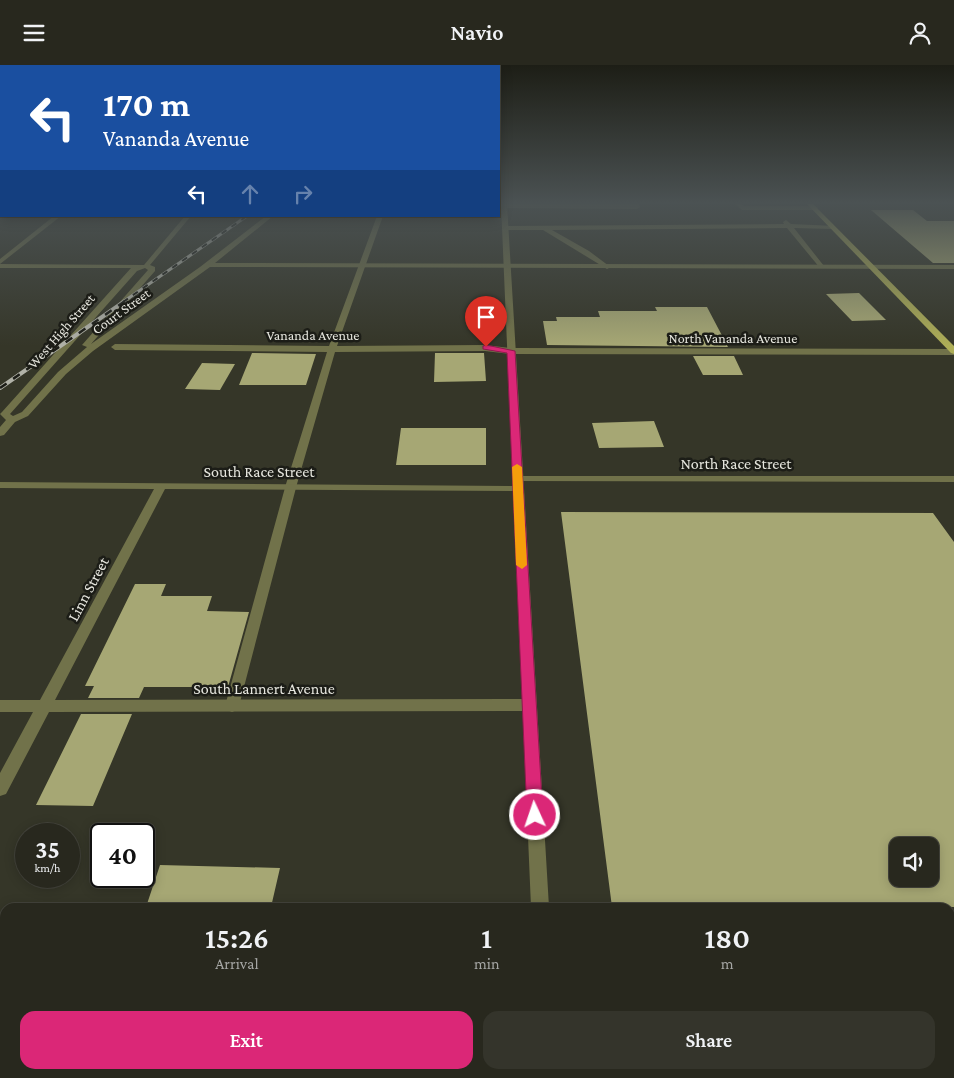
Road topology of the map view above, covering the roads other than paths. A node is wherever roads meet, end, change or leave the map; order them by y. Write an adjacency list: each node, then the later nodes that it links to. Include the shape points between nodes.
1 (15, 251): 9 (street)
2 (158, 251): 10 (street, West High Street)
3 (225, 251): 11 (street, Court Street)
4 (369, 251): 12 (street)
5 (506, 251): 13 (street)
6 (586, 251): 14 (street)
7 (809, 251): 15 (street)
8 (857, 251): 16 (main road)
9 (0, 264): 10 (street)
10 (146, 265): 22 (street, West High Street, via 152,269); 23 (street, West High Street, via 134,269 5,414)
11 (207, 265): 12 (street); 22 (street, Court Street, via 90,349)
12 (364, 266): 13 (street); 19 (street)
13 (507, 266): 14 (street); 20 (street)
14 (607, 267): 15 (street)
15 (822, 267): 16 (street)
16 (872, 267): 17 (street); 21 (main road)
17 (954, 267)
18 (115, 347): 19 (street, Vananda Avenue)
19 (332, 349): 20 (street, Vananda Avenue, via 486,347); 29 (street)
20 (511, 351): 21 (street, North Vananda Avenue); 26 (street)
21 (954, 351)
22 (61, 375): 23 (street, West High Street, via 25,414)
23 (12, 420): 24 (street, West High Street)
24 (0, 433)
25 (954, 479): 26 (street, North Race Street)
26 (517, 484): 29 (street, South Race Street); 30 (street)
27 (0, 485): 28 (street, South Race Street)
28 (161, 487): 29 (street, South Race Street); 32 (street, Linn Street)
29 (289, 487): 33 (street)
30 (529, 705): 33 (street, South Lannert Avenue); 35 (street)
31 (0, 706): 32 (street, South Lannert Avenue)
32 (44, 706): 33 (street, South Lannert Avenue); 34 (street, Linn Street)
33 (232, 706)
34 (0, 789)
35 (540, 903)

